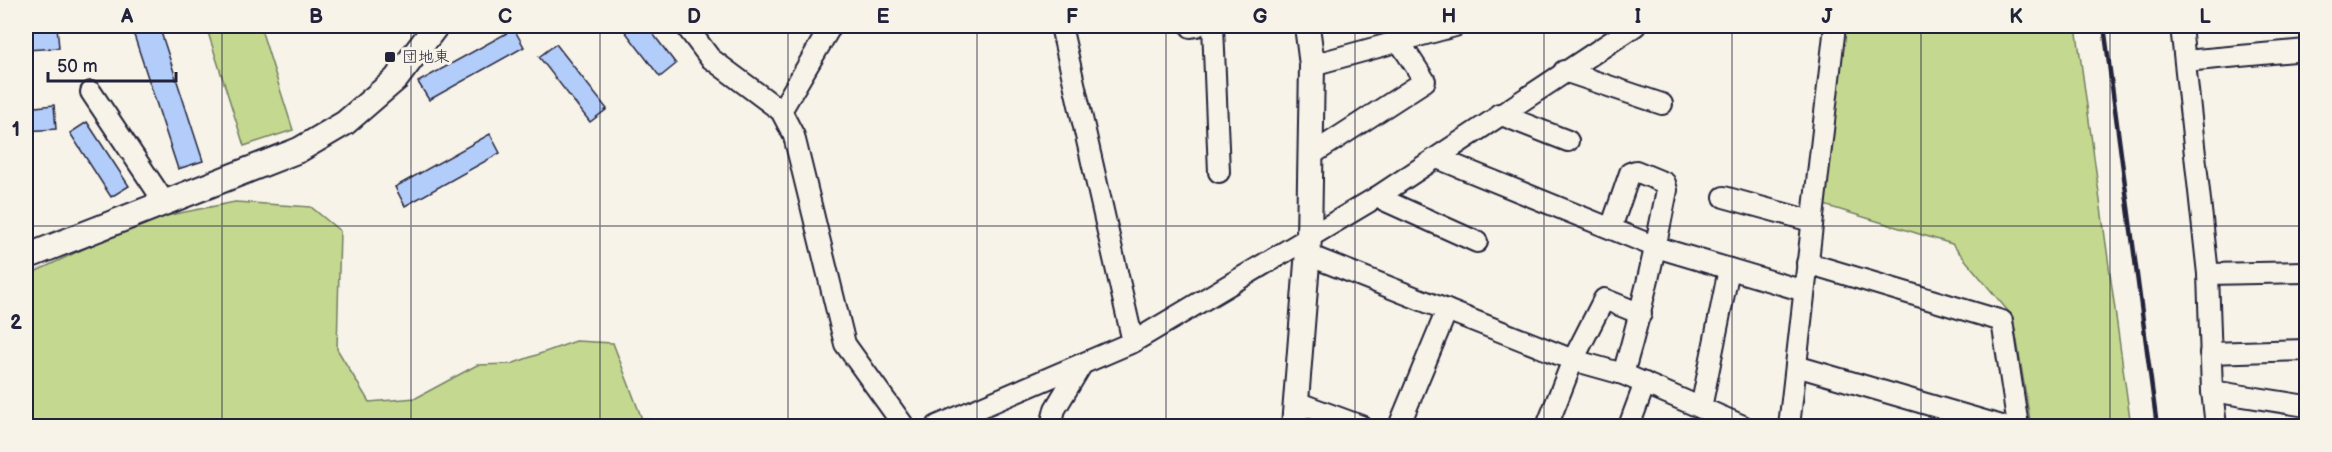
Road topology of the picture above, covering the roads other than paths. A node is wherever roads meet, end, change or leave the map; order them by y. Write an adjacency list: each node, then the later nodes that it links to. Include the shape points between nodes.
1 (436, 26): 26 (street, via 396,79 345,123 299,150)
2 (686, 26): 18 (street, via 710,58)
3 (831, 26): 18 (street)
4 (1061, 26): 40 (street)
5 (1213, 26): 23 (street)
6 (1307, 26): 14 (street)
7 (1455, 26): 11 (street)
8 (1635, 26): 15 (street)
9 (1835, 26): 27 (street)
10 (2181, 26): 13 (street)
11 (1399, 41): 14 (street); 21 (street, via 1425,81)
12 (2307, 50): 13 (street)
13 (2185, 61): 36 (street)
14 (1312, 65): 21 (street)
15 (1564, 71): 17 (street); 19 (street)
16 (91, 92): 26 (street)
17 (1662, 104)
18 (781, 111): 52 (street, via 794,136 845,344)
19 (1499, 114): 20 (street); 22 (street)
20 (1568, 141)
21 (1311, 155): 30 (street)
22 (1437, 158): 24 (street); 28 (street)
23 (1219, 172)
24 (1377, 197): 29 (street); 30 (street)
25 (1724, 197): 27 (street)
26 (165, 203): 32 (street)
27 (1811, 221): 33 (street)
28 (1611, 228): 31 (street); 31 (street, via 1630,173 1636,171 1665,183)
29 (1477, 242)
30 (1308, 246): 38 (street); 40 (street); 49 (street)
31 (1656, 247): 34 (street); 39 (street)
32 (26, 257)
33 (1807, 263): 37 (street); 63 (street, via 2002,321)
34 (1729, 269): 37 (street); 51 (street)
35 (2307, 272): 36 (street)
36 (2208, 274): 42 (street)
37 (1804, 291): 45 (street)
38 (1447, 310): 43 (street); 57 (street)
39 (1641, 314): 43 (street, via 1604,299); 46 (street)
40 (1132, 342): 44 (street)
41 (2307, 350): 42 (street)
42 (2210, 353): 48 (street)
43 (1573, 360): 46 (street); 58 (street)
44 (1082, 364): 53 (street); 54 (street, via 1055,409)
45 (1796, 366): 61 (street); 62 (street)
46 (1623, 374): 47 (street)
47 (1645, 383): 51 (street); 59 (street)
48 (2212, 391): 50 (street); 64 (street)
49 (1296, 402): 55 (street); 56 (street)
50 (2307, 406)
51 (1701, 408): 60 (street)
52 (904, 426)
53 (937, 426)
54 (1051, 426)
55 (1294, 426)
56 (1361, 426)
57 (1399, 426)
58 (1547, 426)
59 (1629, 426)
60 (1743, 426)
61 (1789, 426)
62 (2002, 426)
63 (2018, 426)
64 (2216, 426)

